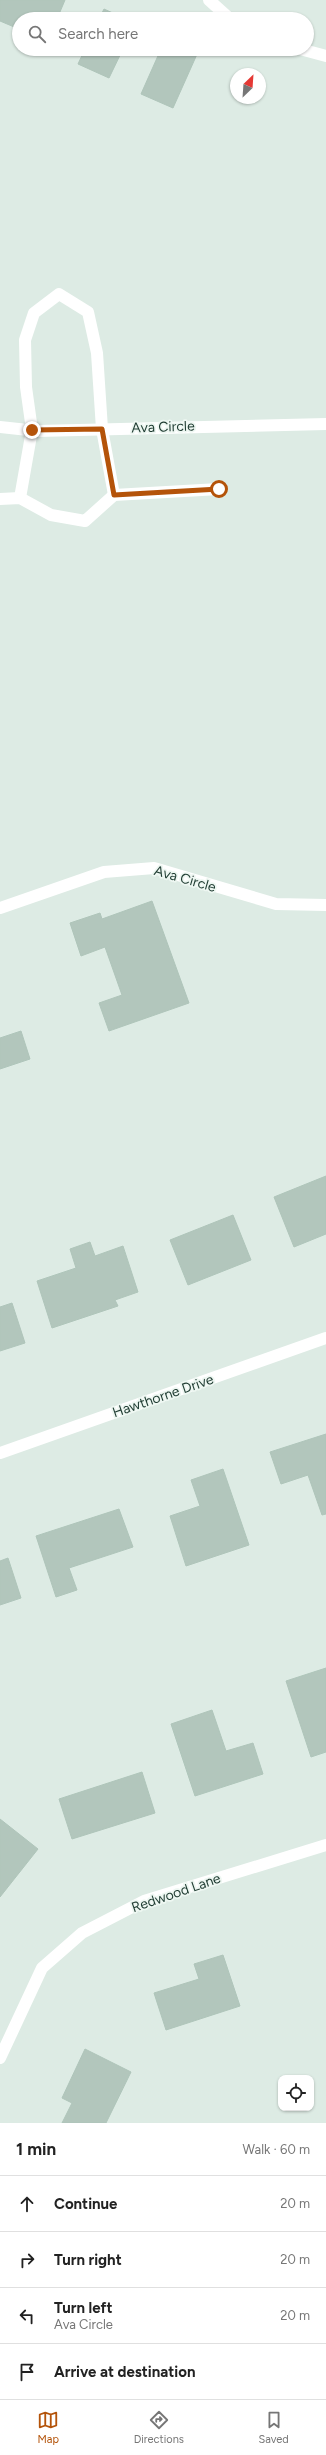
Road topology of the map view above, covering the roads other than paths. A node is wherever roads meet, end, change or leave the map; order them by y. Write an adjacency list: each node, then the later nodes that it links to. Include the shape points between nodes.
1 (209, 0): 2 (street)
2 (222, 12)
3 (314, 53): 4 (street)
4 (326, 56)
5 (326, 424): 7 (street, Ava Circle)
6 (0, 427): 8 (street, Ava Circle)
7 (102, 429): 8 (street, Ava Circle); 8 (street, via 97,353 88,312 59,294 34,313 25,340 26,387); 10 (street)
8 (32, 430): 11 (street)
9 (219, 489): 10 (street)
10 (114, 495): 11 (street, via 86,521 51,515)
11 (20, 498): 12 (street)
12 (0, 499)
13 (326, 905): 14 (street, Ava Circle, via 276,904 154,868 104,872)
14 (0, 908)
15 (326, 1338): 16 (street, Hawthorne Drive)
16 (0, 1453)
17 (326, 1845): 18 (street, Redwood Lane, via 144,1901 82,1933 42,1968)
18 (0, 2058)

